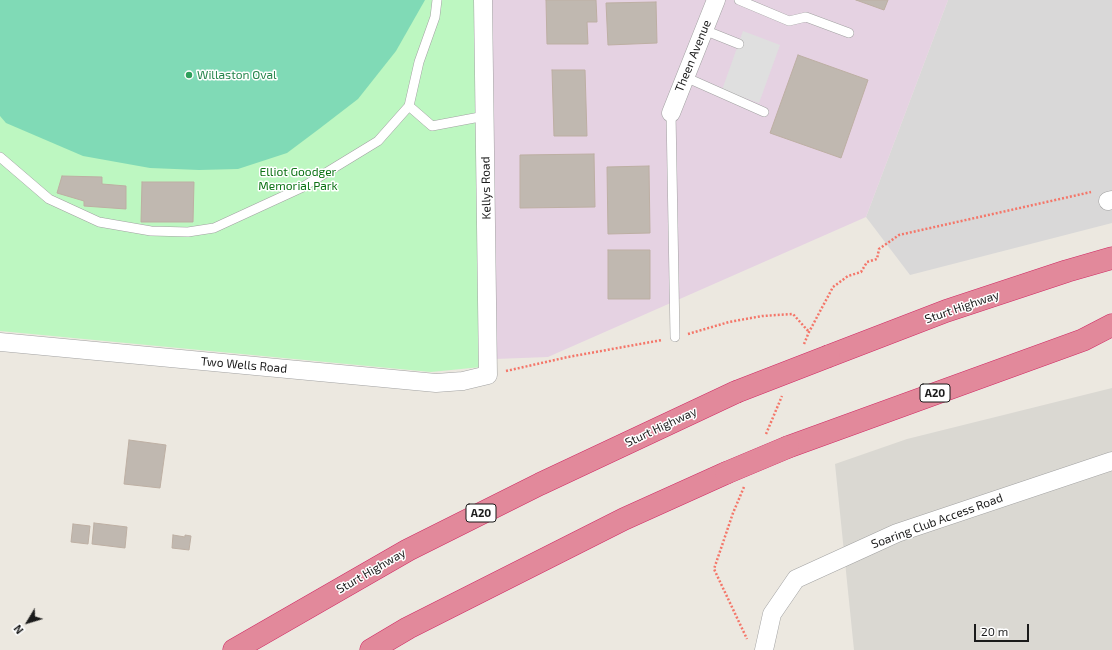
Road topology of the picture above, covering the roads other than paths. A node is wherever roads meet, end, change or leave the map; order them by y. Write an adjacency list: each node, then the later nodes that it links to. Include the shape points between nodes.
1 (437, 0): 9 (lane, via 435,17 419,62)
2 (483, 0): 12 (street, Kellys Road)
3 (716, 0): 5 (street, Theen Avenue)
4 (739, 0): 6 (lane, via 788,21 806,17)
5 (704, 30): 7 (lane); 8 (street, Theen Avenue)
6 (849, 33)
7 (739, 44)
8 (685, 77): 10 (lane); 11 (street, Theen Avenue)
9 (409, 106): 12 (lane, via 432,126); 13 (lane, via 378,141 301,188 214,228 188,232 151,231 100,222 49,199)
10 (764, 112)
11 (671, 113): 16 (lane)
12 (485, 116): 20 (street, Kellys Road)
13 (0, 157)
14 (1112, 258): 22 (highway, Sturt Highway / A20, bridge, via 946,311 736,392 540,484 408,550)
15 (1112, 325): 17 (highway)
16 (675, 337)
17 (1083, 340): 18 (highway, A20); 23 (highway, A20, bridge, via 788,447 726,473 624,519)
18 (1112, 340)
19 (0, 342): 20 (street, Two Wells Road, via 436,383)
20 (488, 376)
21 (1112, 461): 24 (street, Soaring Club Access Road, via 897,533 796,578 772,614)
22 (234, 650)
23 (371, 650)
24 (764, 650)

